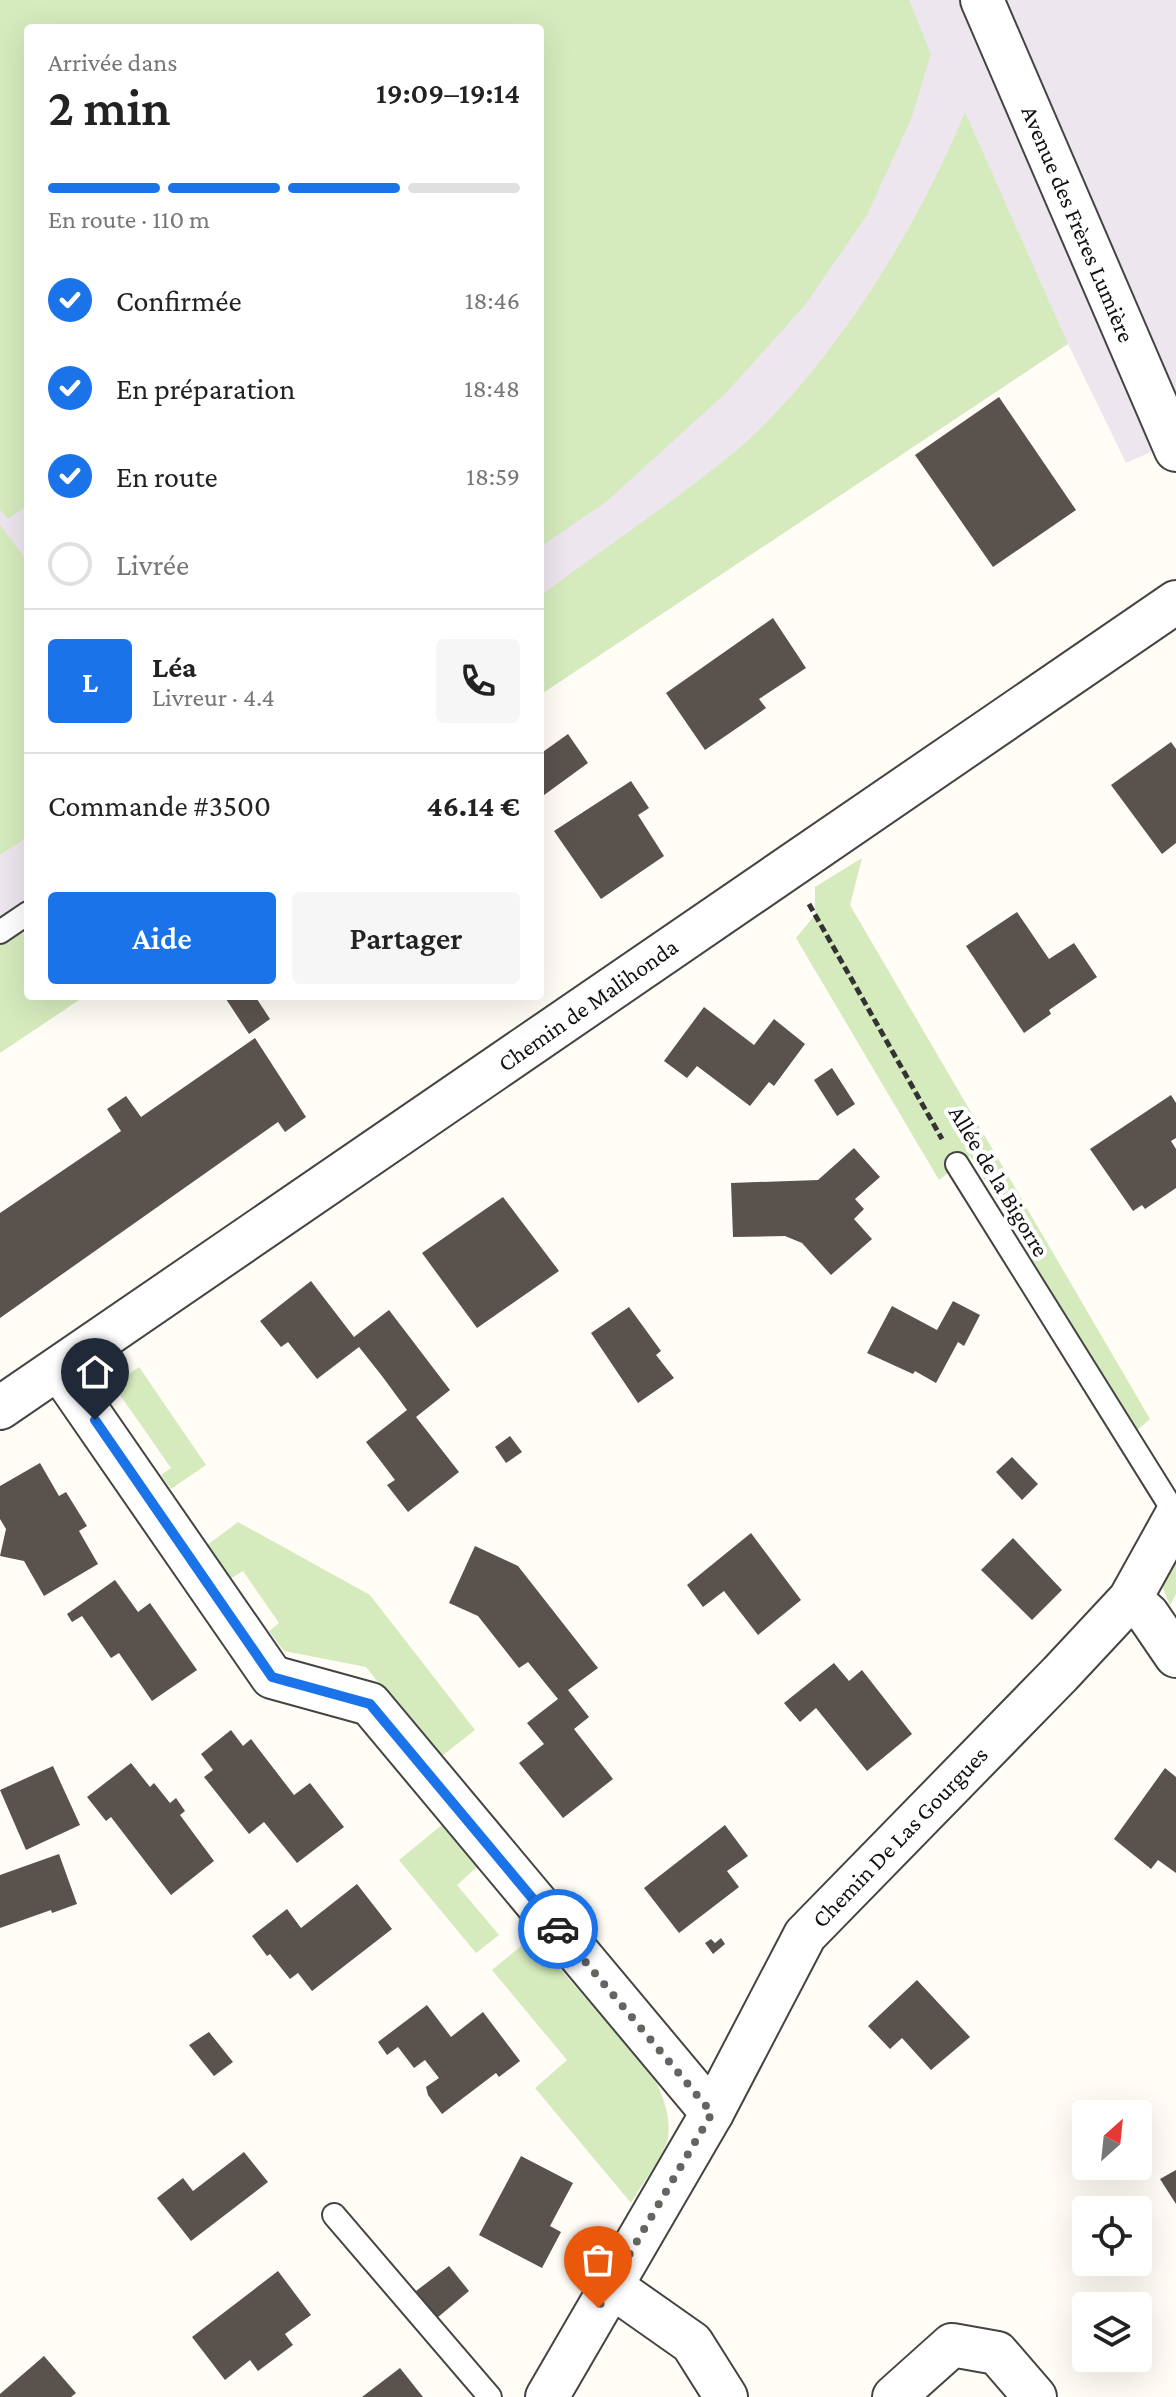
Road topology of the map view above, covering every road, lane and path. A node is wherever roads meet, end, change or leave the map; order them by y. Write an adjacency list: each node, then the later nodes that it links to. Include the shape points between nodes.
1 (982, 0): 2 (street, Avenue des Frères Lumière)
2 (1176, 449): 3 (street)
3 (1176, 470)
4 (1176, 602): 5 (street, Chemin de Malihonda)
5 (788, 868): 8 (path, Allée de la Bigorre); 9 (street, Chemin de Malihonda)
6 (24, 916): 7 (lane)
7 (0, 932)
8 (957, 1164): 11 (lane, Allée de la Bigorre)
9 (59, 1369): 10 (street, Chemin de Malihonda); 14 (street, via 272,1677 370,1704)
10 (0, 1408)
11 (1176, 1515): 12 (street, Chemin De Las Gourgues)
12 (1130, 1599): 13 (street); 14 (street, Chemin De Las Gourgues, via 805,1935)
13 (1176, 1656)
14 (712, 2113): 16 (street, Chemin De Las Gourgues)
15 (334, 2215): 17 (lane)
16 (611, 2286): 18 (street, Chemin De Las Gourgues); 19 (street, via 692,2343)
17 (490, 2397)
18 (547, 2397)
19 (726, 2397)
20 (894, 2397): 21 (street, via 952,2345 997,2353)
21 (1035, 2397)

